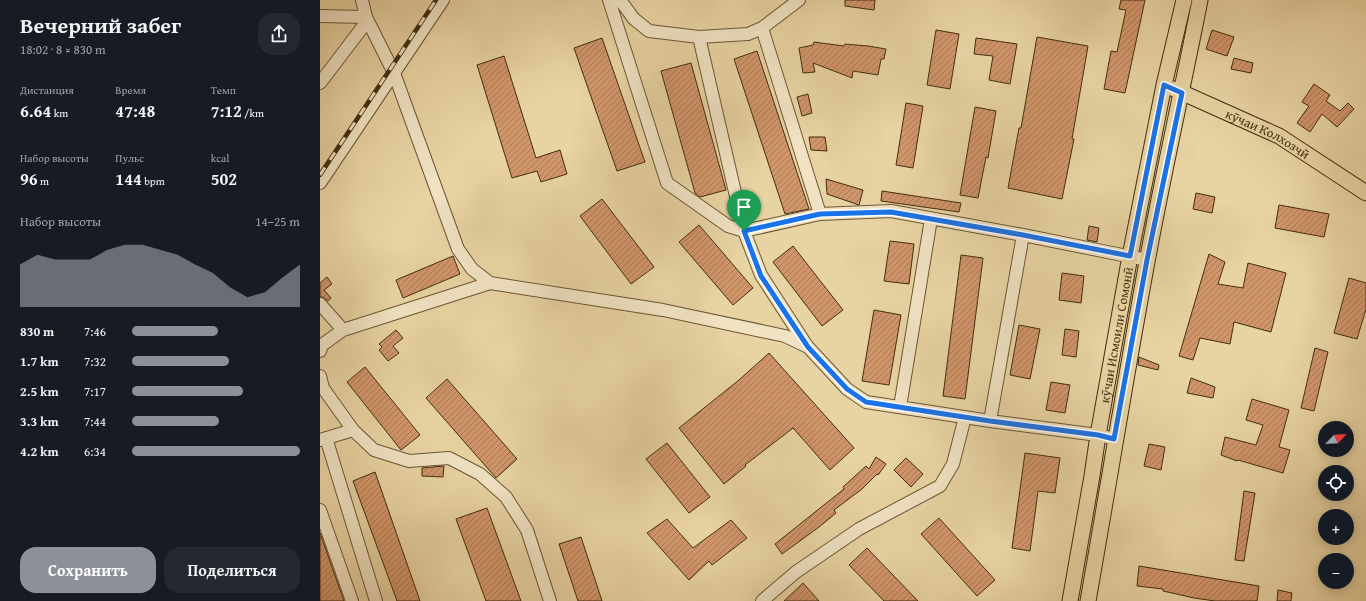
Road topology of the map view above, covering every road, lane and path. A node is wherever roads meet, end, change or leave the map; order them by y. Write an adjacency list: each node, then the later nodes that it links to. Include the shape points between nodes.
1 (362, 0): 9 (street)
2 (443, 0): 12 (street)
3 (609, 0): 20 (street, via 667,183 728,226)
4 (620, 0): 11 (street, via 634,19 649,31)
5 (799, 0): 10 (street)
6 (1184, 0): 14 (main road, кӯчаи Исмоили Сомонӣ)
7 (1200, 0): 15 (main road)
8 (320, 16): 9 (street)
9 (366, 17): 12 (street); 13 (street, via 365,24)
10 (762, 28): 11 (street, via 748,34); 18 (street)
11 (699, 37): 20 (street)
12 (394, 73): 16 (street); 24 (street, via 458,248 472,269)
13 (320, 83)
14 (1164, 85): 15 (main road, кӯчаи Колхозчӣ); 22 (main road, кӯчаи Исмоили Сомонӣ)
15 (1182, 93): 17 (main road, кӯчаи Колхозчӣ, via 1279,136); 23 (main road)
16 (320, 183)
17 (1366, 193)
18 (820, 214): 19 (street, via 891,212); 20 (street)
19 (932, 219): 21 (street); 30 (street)
20 (744, 231): 27 (street, via 761,276)
21 (1023, 235): 22 (street); 32 (street)
22 (1130, 256): 23 (street); 34 (main road, кӯчаи Исмоили Сомонӣ)
23 (1147, 260): 36 (main road)
24 (490, 283): 26 (street); 27 (street, via 679,314 786,336)
25 (320, 304): 26 (street)
26 (343, 330): 28 (street, via 322,345)
27 (808, 347): 30 (street, via 847,389 866,402)
28 (320, 351)
29 (320, 376): 33 (street, via 323,388)
30 (900, 407): 31 (street)
31 (966, 417): 32 (street); 41 (street, via 953,464 940,486 859,529 796,572)
32 (990, 421): 34 (street)
33 (353, 430): 35 (street); 40 (street, via 374,450 410,461 449,458 480,474 506,497 527,530)
34 (1098, 435): 36 (street); 42 (main road, кӯчаи Исмоили Сомонӣ)
35 (323, 439): 39 (street)
36 (1114, 439): 43 (main road)
37 (320, 510): 38 (street)
38 (352, 601)
39 (376, 601)
40 (550, 601)
41 (762, 601)
42 (1070, 601)
43 (1088, 601)

